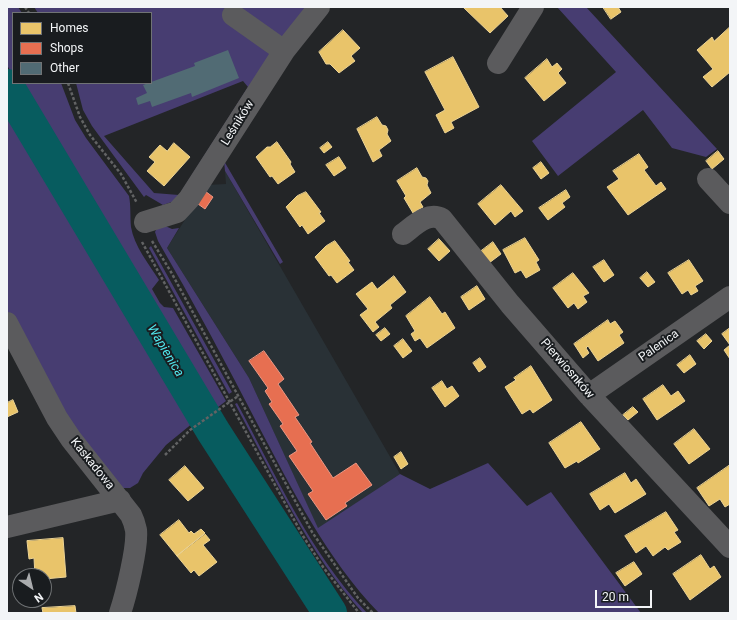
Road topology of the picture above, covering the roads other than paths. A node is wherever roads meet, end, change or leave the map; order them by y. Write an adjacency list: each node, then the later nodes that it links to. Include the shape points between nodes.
1 (319, 7): 4 (street, Leśników)
2 (532, 7): 5 (street)
3 (233, 15): 4 (street)
4 (284, 51): 8 (street, Leśników, via 189,199 177,212)
5 (498, 63)
6 (708, 179): 7 (street)
7 (730, 203)
8 (145, 222)
9 (403, 234): 12 (street, Pierwiosnków, via 427,218 438,216 442,219 510,304)
10 (730, 297): 12 (street, Palenica)
11 (8, 327): 13 (street, Kaskadowa, via 70,439)
12 (589, 394): 15 (street, Pierwiosnków)
13 (120, 500): 14 (street); 16 (street, Kaskadowa, via 131,515 136,530 128,584)
14 (7, 527)
15 (730, 547)
16 (120, 613)

